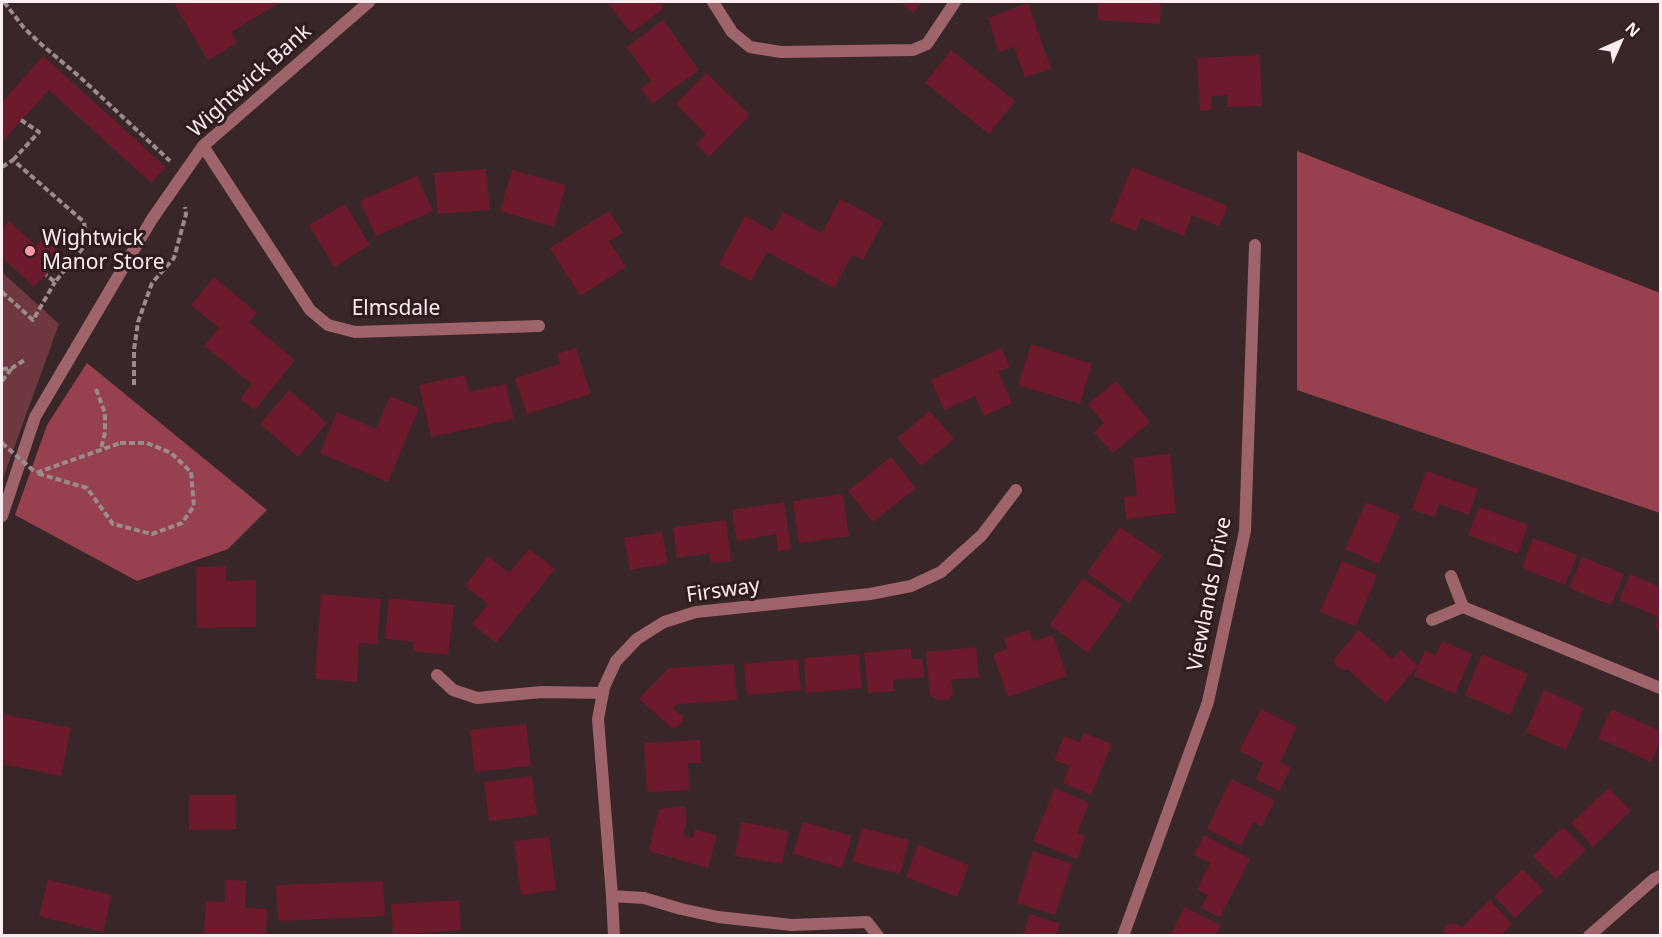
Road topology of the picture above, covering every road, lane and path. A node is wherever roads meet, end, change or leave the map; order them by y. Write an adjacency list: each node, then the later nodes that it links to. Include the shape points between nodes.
1 (4, 2): 9 (path, via 24,28)
2 (369, 2): 6 (street, Wightwick Bank)
3 (713, 2): 4 (street, via 732,32 750,47 781,52 913,50 927,44)
4 (955, 2)
5 (21, 120): 7 (path, via 39,132)
6 (203, 146): 9 (street, Wightwick Bank); 14 (street, Elmsdale, via 310,310 328,325 355,332)
7 (13, 160): 8 (path); 12 (path, via 84,222 87,243)
8 (2, 167)
9 (184, 174): 19 (path, via 186,214 174,258 152,283 138,322); 25 (street, Wightwick Bank, via 152,219 35,417)
10 (1255, 245): 36 (street, Viewlands Drive, via 1245,531 1208,702)
11 (46, 275): 12 (path)
12 (55, 282): 13 (path, via 33,320)
13 (2, 292)
14 (539, 326)
15 (26, 359): 16 (path)
16 (12, 368): 17 (path); 18 (path)
17 (2, 369)
18 (2, 381)
19 (134, 385)
20 (96, 389): 22 (path, via 105,412)
21 (2, 443): 23 (path, bridge)
22 (101, 450): 23 (path); 23 (path, via 120,443 147,443 171,453 190,472 194,506 182,523 152,534 113,524 87,488)
23 (36, 473)
24 (1016, 490): 31 (street, Firsway, via 982,535 941,572 911,586 870,594 696,612 664,622 637,639 616,661)
25 (2, 516)
26 (1451, 576): 27 (street)
27 (1463, 607): 28 (street); 30 (street)
28 (1432, 620)
29 (437, 675): 31 (street, via 453,690 477,698 542,692)
30 (1660, 688)
31 (603, 693): 33 (street, Firsway, via 598,719)
32 (1660, 876): 37 (street)
33 (612, 896): 34 (street, Firsway); 35 (street, via 644,898 718,917 792,925 867,922)
34 (614, 936)
35 (878, 936)
36 (1123, 936)
37 (1589, 936)

